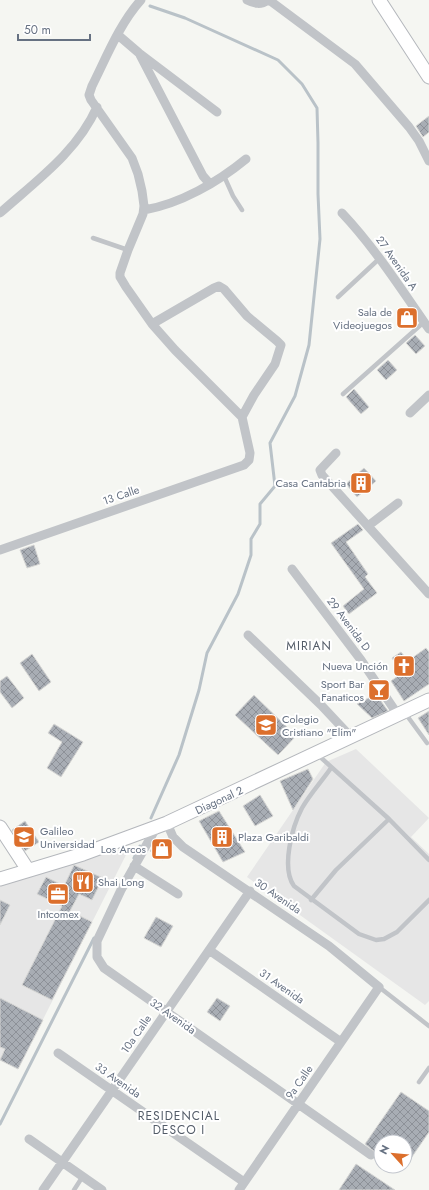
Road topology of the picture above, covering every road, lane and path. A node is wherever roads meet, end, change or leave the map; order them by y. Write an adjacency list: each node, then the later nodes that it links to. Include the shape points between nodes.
1 (141, 0): 5 (street, via 132,10)
2 (247, 0): 3 (street, via 257,4)
3 (269, 0): 11 (street, via 355,64 409,127)
4 (379, 0): 7 (main road)
5 (118, 35): 6 (street); 8 (street, via 90,91 91,100)
6 (139, 53): 9 (street); 13 (street, via 203,176)
7 (429, 77)
8 (97, 107): 14 (street, via 132,158 140,182); 16 (street, via 82,135 69,150)
9 (216, 112)
10 (246, 159): 12 (street)
11 (429, 162)
12 (224, 176): 13 (street); 15 (lane)
13 (210, 184): 14 (street, via 179,199)
14 (144, 210): 19 (street)
15 (242, 210)
16 (0, 213)
17 (342, 213): 20 (street, 27 Avenida A)
18 (93, 238): 19 (lane)
19 (128, 250): 22 (street, via 120,277)
20 (380, 258): 21 (lane); 23 (street, 27 Avenida A)
21 (338, 298)
22 (152, 324): 27 (street); 27 (street, via 219,286 247,316 281,345 274,364)
23 (427, 326): 24 (lane)
24 (343, 394)
25 (429, 395): 26 (street)
26 (410, 414)
27 (242, 417): 31 (street, 13 Calle, via 250,453 249,460 244,465)
28 (336, 452): 30 (street, via 320,471)
29 (398, 503): 30 (street)
30 (368, 526): 33 (street)
31 (0, 550)
32 (292, 569): 36 (street, 29 Avenida D)
33 (429, 594)
34 (248, 635): 37 (street)
35 (429, 701): 36 (main road, Diagonal 2)
36 (401, 714): 37 (main road, Diagonal 2); 38 (lane)
37 (352, 737): 39 (main road, Diagonal 2)
38 (427, 743)
39 (317, 754): 40 (lane); 42 (main road, Diagonal 2)
40 (331, 768): 41 (lane); 50 (lane, via 302,808 290,845 290,881)
41 (389, 819): 44 (lane); 50 (lane, via 336,870)
42 (161, 826): 45 (street, 32 Avenida); 46 (main road, Diagonal 2, via 83,854); 48 (street, 30 Avenida, via 183,847)
43 (0, 827): 46 (main road)
44 (429, 860)
45 (134, 866): 49 (street); 54 (street, 32 Avenida, via 97,941 96,958 104,968)
46 (28, 870): 47 (main road, Diagonal 2)
47 (0, 879)
48 (250, 892): 52 (street, 10a Calle); 53 (street, 30 Avenida, via 329,946)
49 (178, 894)
50 (311, 900): 51 (lane, via 360,934 376,940 397,932)
51 (429, 900)
52 (209, 950): 54 (street, 10a Calle); 56 (street, 31 Avenida)
53 (380, 987): 55 (lane); 56 (street, 9a Calle)
54 (167, 1011): 60 (street, 10a Calle); 61 (street, 32 Avenida)
55 (429, 1026)
56 (341, 1042): 61 (street, 9a Calle)
57 (58, 1053): 60 (street, 33 Avenida)
58 (429, 1068): 59 (lane)
59 (419, 1082)
60 (112, 1090): 64 (street, 10a Calle); 66 (street, 33 Avenida)
61 (299, 1104): 63 (street, 32 Avenida); 66 (street, 9a Calle)
62 (29, 1139): 64 (street)
63 (370, 1155)
64 (62, 1162): 65 (street); 67 (street, 10a Calle)
65 (82, 1176): 68 (lane); 69 (street)
66 (242, 1186)
67 (42, 1190)
68 (74, 1190)
69 (102, 1190)

